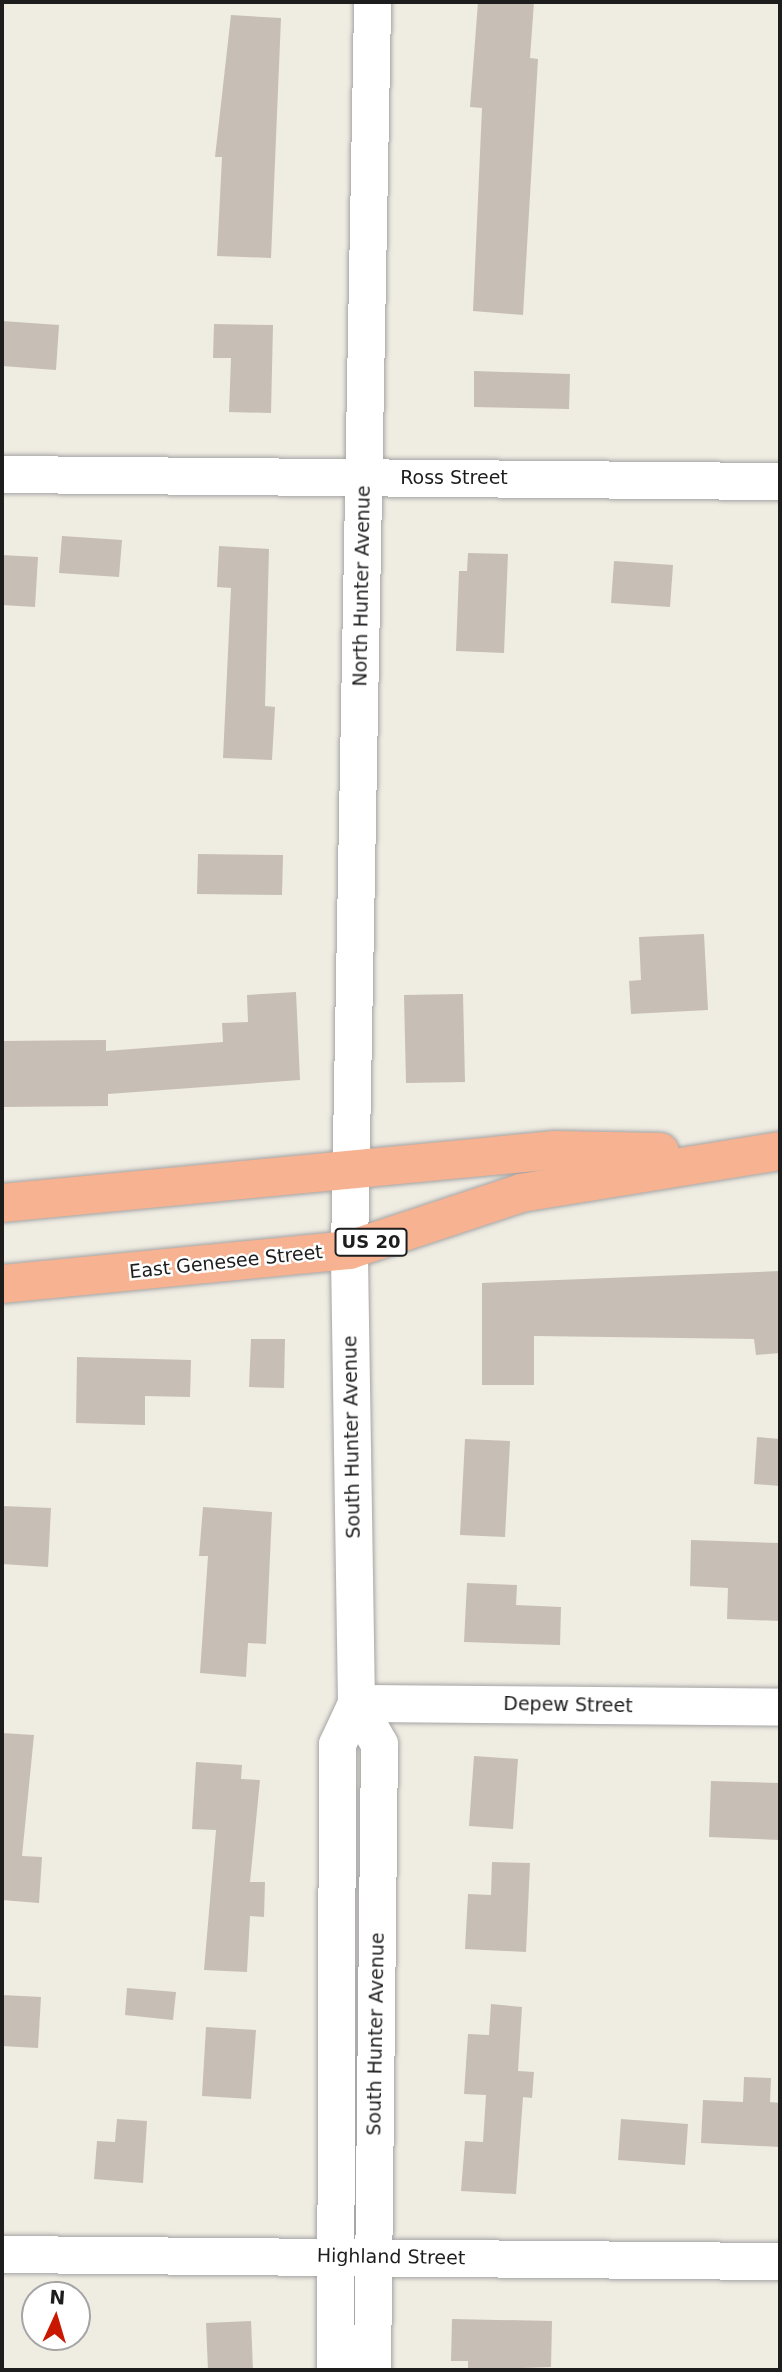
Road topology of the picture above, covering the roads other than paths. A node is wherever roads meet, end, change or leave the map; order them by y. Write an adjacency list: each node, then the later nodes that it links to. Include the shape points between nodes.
1 (372, 2): 3 (street, North Hunter Avenue)
2 (2, 474): 3 (street, Ross Street)
3 (364, 477): 4 (street, Ross Street); 7 (street, North Hunter Avenue)
4 (780, 481)
5 (780, 1151): 6 (highway, East Genesee Street / US 20)
6 (732, 1154): 7 (highway, East Genesee Street / US 20, via 555,1150); 9 (highway, East Genesee Street / US 20, via 521,1193)
7 (350, 1171): 8 (highway, East Genesee Street / US 20); 9 (street, South Hunter Avenue)
8 (2, 1203)
9 (349, 1250): 10 (highway, East Genesee Street / US 20); 11 (street, South Hunter Avenue)
10 (2, 1284)
11 (356, 1703): 12 (street, Depew Street); 14 (street, South Hunter Avenue, via 337,1744); 15 (street, South Hunter Avenue, via 379,1744)
12 (780, 1707)
13 (2, 2254): 14 (street, Highland Street)
14 (337, 2257): 15 (street, Highland Street); 17 (street, South Hunter Avenue)
15 (374, 2258): 16 (street, Highland Street); 18 (street, South Hunter Avenue)
16 (780, 2261)
17 (335, 2370)
18 (372, 2370)

